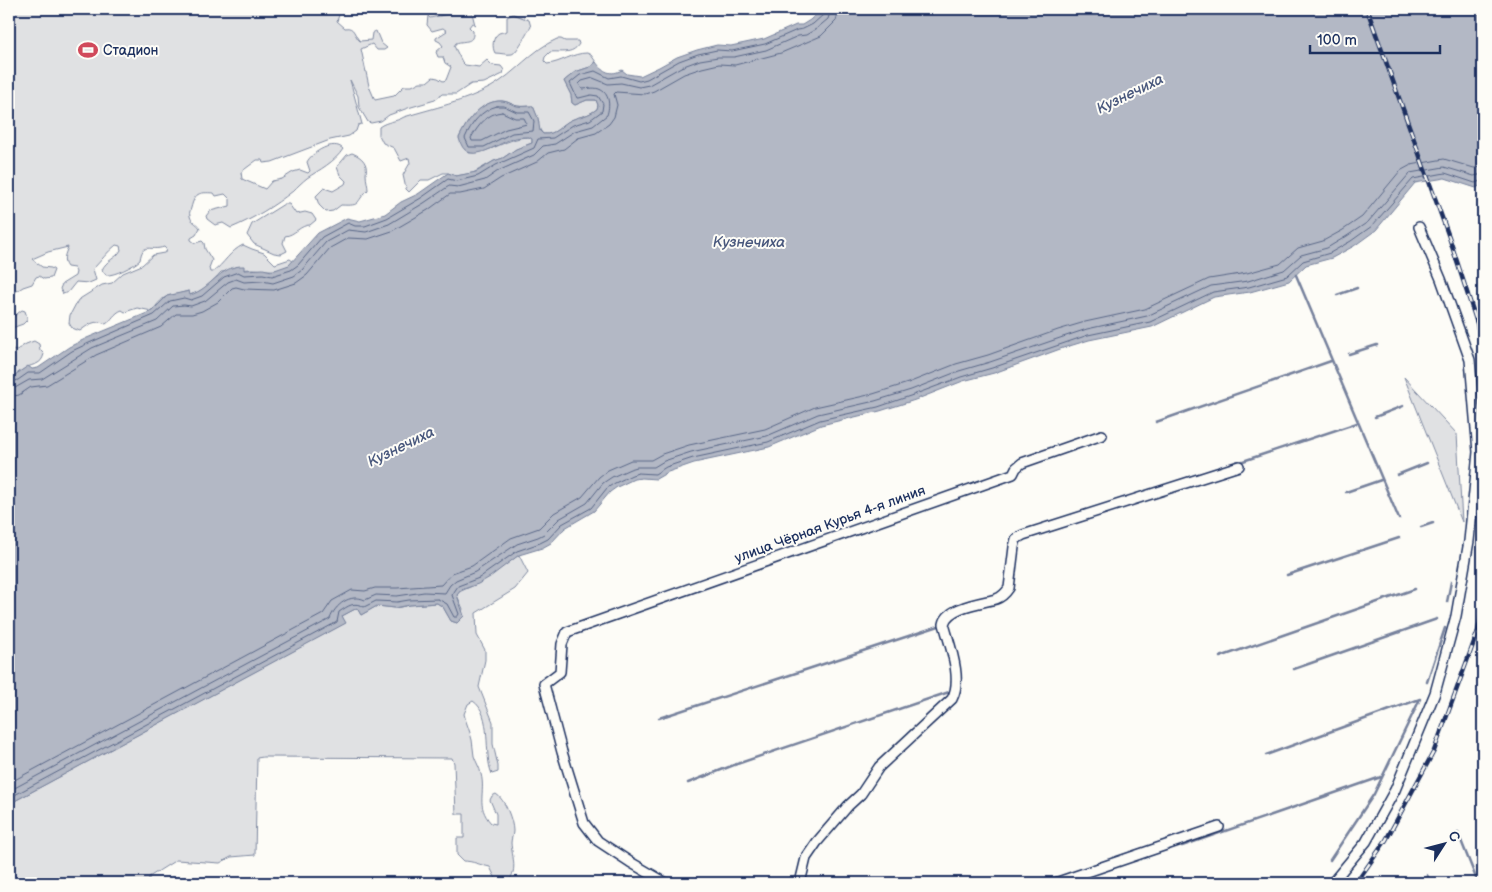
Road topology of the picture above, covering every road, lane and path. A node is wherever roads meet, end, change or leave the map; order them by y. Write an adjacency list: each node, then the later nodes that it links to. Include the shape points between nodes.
1 (1419, 227): 8 (street, via 1470,360 1478,452 1469,541 1452,632 1428,711 1395,790 1366,842)
2 (1102, 435): 5 (street, улица Чёрная Курья 4-я линия, via 1022,463 1013,474 568,632 562,644 560,672 544,684 584,822 598,841)
3 (1239, 466): 6 (street, via 1016,539 1009,588 1002,597 953,611 945,619 957,677 956,692 879,767 862,794 817,842 806,858)
4 (1219, 826): 7 (street)
5 (666, 883)
6 (800, 883)
7 (1055, 883)
8 (1332, 883)

